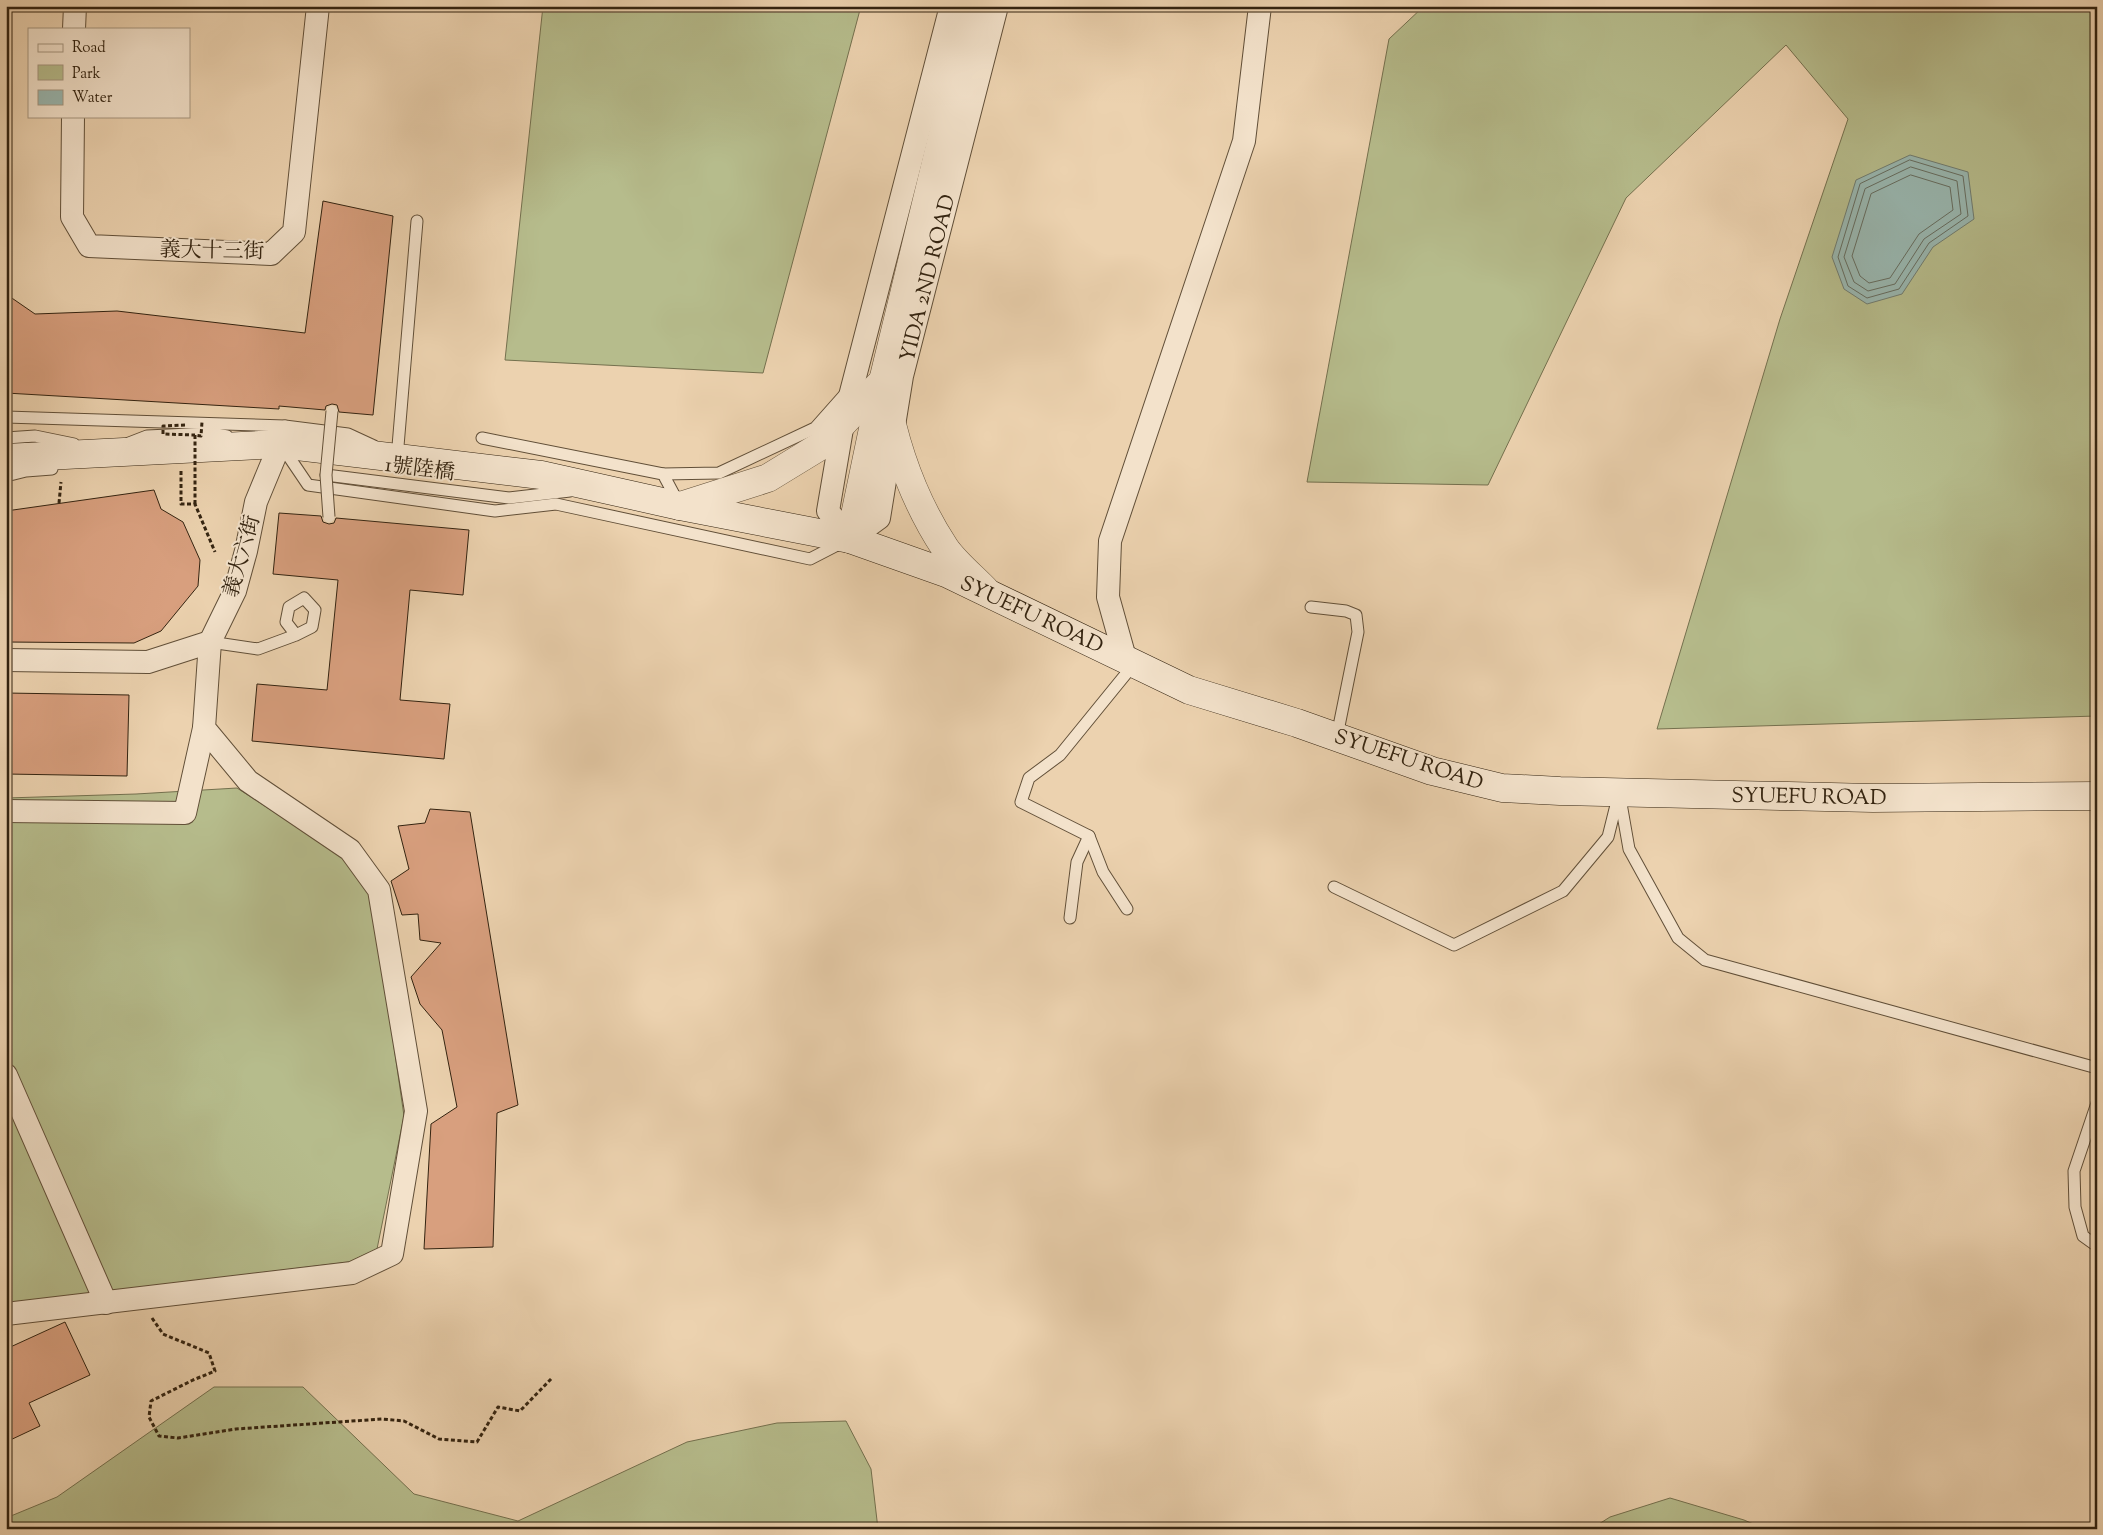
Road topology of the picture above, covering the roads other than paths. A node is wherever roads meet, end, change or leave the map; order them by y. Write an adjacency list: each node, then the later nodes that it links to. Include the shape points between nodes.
1 (75, 6): 7 (street)
2 (318, 6): 8 (street, 義大十三街, via 294,232 271,254 89,246 72,217)
3 (952, 6): 11 (street, YIDA 2ND ROAD)
4 (974, 6): 10 (main road, YIDA 2ND ROAD)
5 (996, 6): 15 (street, YIDA 2ND ROAD, via 902,376)
6 (1260, 6): 33 (street, via 1244,141 1110,541 1108,596)
7 (74, 28)
8 (73, 118)
9 (416, 221): 19 (lane)
10 (883, 381): 14 (main road); 15 (main road); 27 (main road, YIDA 2ND ROAD)
11 (855, 382): 14 (street, YIDA 2ND ROAD); 21 (lane, YIDA 2ND ROAD, via 815,428 720,473)
12 (332, 411): 22 (lane, bridge)
13 (6, 417): 16 (lane, via 202,422)
14 (843, 423): 25 (main road, via 822,445 768,478); 27 (street, YIDA 2ND ROAD, via 828,511)
15 (892, 432): 27 (street, YIDA 2ND ROAD, via 879,518); 28 (main road, via 914,489 946,549)
16 (283, 435): 19 (main road, SYUEFU ROAD); 20 (main road, SYUEFU ROAD, via 98,459); 27 (lane, via 308,485 495,511 556,504 810,559); 31 (street, 義大六街, via 256,502 235,591)
17 (6, 438): 20 (lane)
18 (482, 438): 21 (lane, YIDA 2ND ROAD)
19 (398, 458): 24 (main road, SYUEFU ROAD, via 541,476)
20 (39, 462): 23 (lane)
21 (663, 474): 25 (lane)
22 (326, 475): 24 (lane, 1號陸橋, via 509,498); 26 (lane, bridge)
23 (6, 476)
24 (597, 488): 25 (main road, SYUEFU ROAD)
25 (680, 506): 27 (main road, SYUEFU ROAD)
26 (329, 517)
27 (850, 539): 28 (main road, SYUEFU ROAD)
28 (988, 593): 33 (main road, SYUEFU ROAD)
29 (1311, 607): 35 (lane, via 1356,615 1358,632)
30 (296, 635): 31 (lane, via 258,649)
31 (210, 642): 32 (street, via 148,662); 34 (street)
32 (6, 660)
33 (1129, 661): 35 (main road, SYUEFU ROAD, via 1189,690); 39 (lane, via 1060,756 1029,778 1021,802)
34 (204, 728): 38 (street, via 185,813); 47 (street, via 248,781 350,850 379,890 416,1111 392,1254 352,1273)
35 (1337, 736): 36 (main road, SYUEFU ROAD, via 1432,771 1502,788)
36 (1619, 792): 37 (main road, SYUEFU ROAD, via 1873,798); 40 (lane, via 1608,838 1563,891 1454,945); 43 (lane, via 1629,849 1678,938 1705,960)
37 (2097, 796)
38 (6, 811)
39 (1089, 836): 41 (lane, via 1103,872); 42 (lane, via 1077,862)
40 (1334, 887)
41 (1127, 909)
42 (1070, 918)
43 (2097, 1068)
44 (6, 1075): 47 (street)
45 (2097, 1103): 46 (lane, via 2074,1171 2075,1207 2083,1236)
46 (2097, 1246)
47 (106, 1303): 48 (street)
48 (6, 1314)

